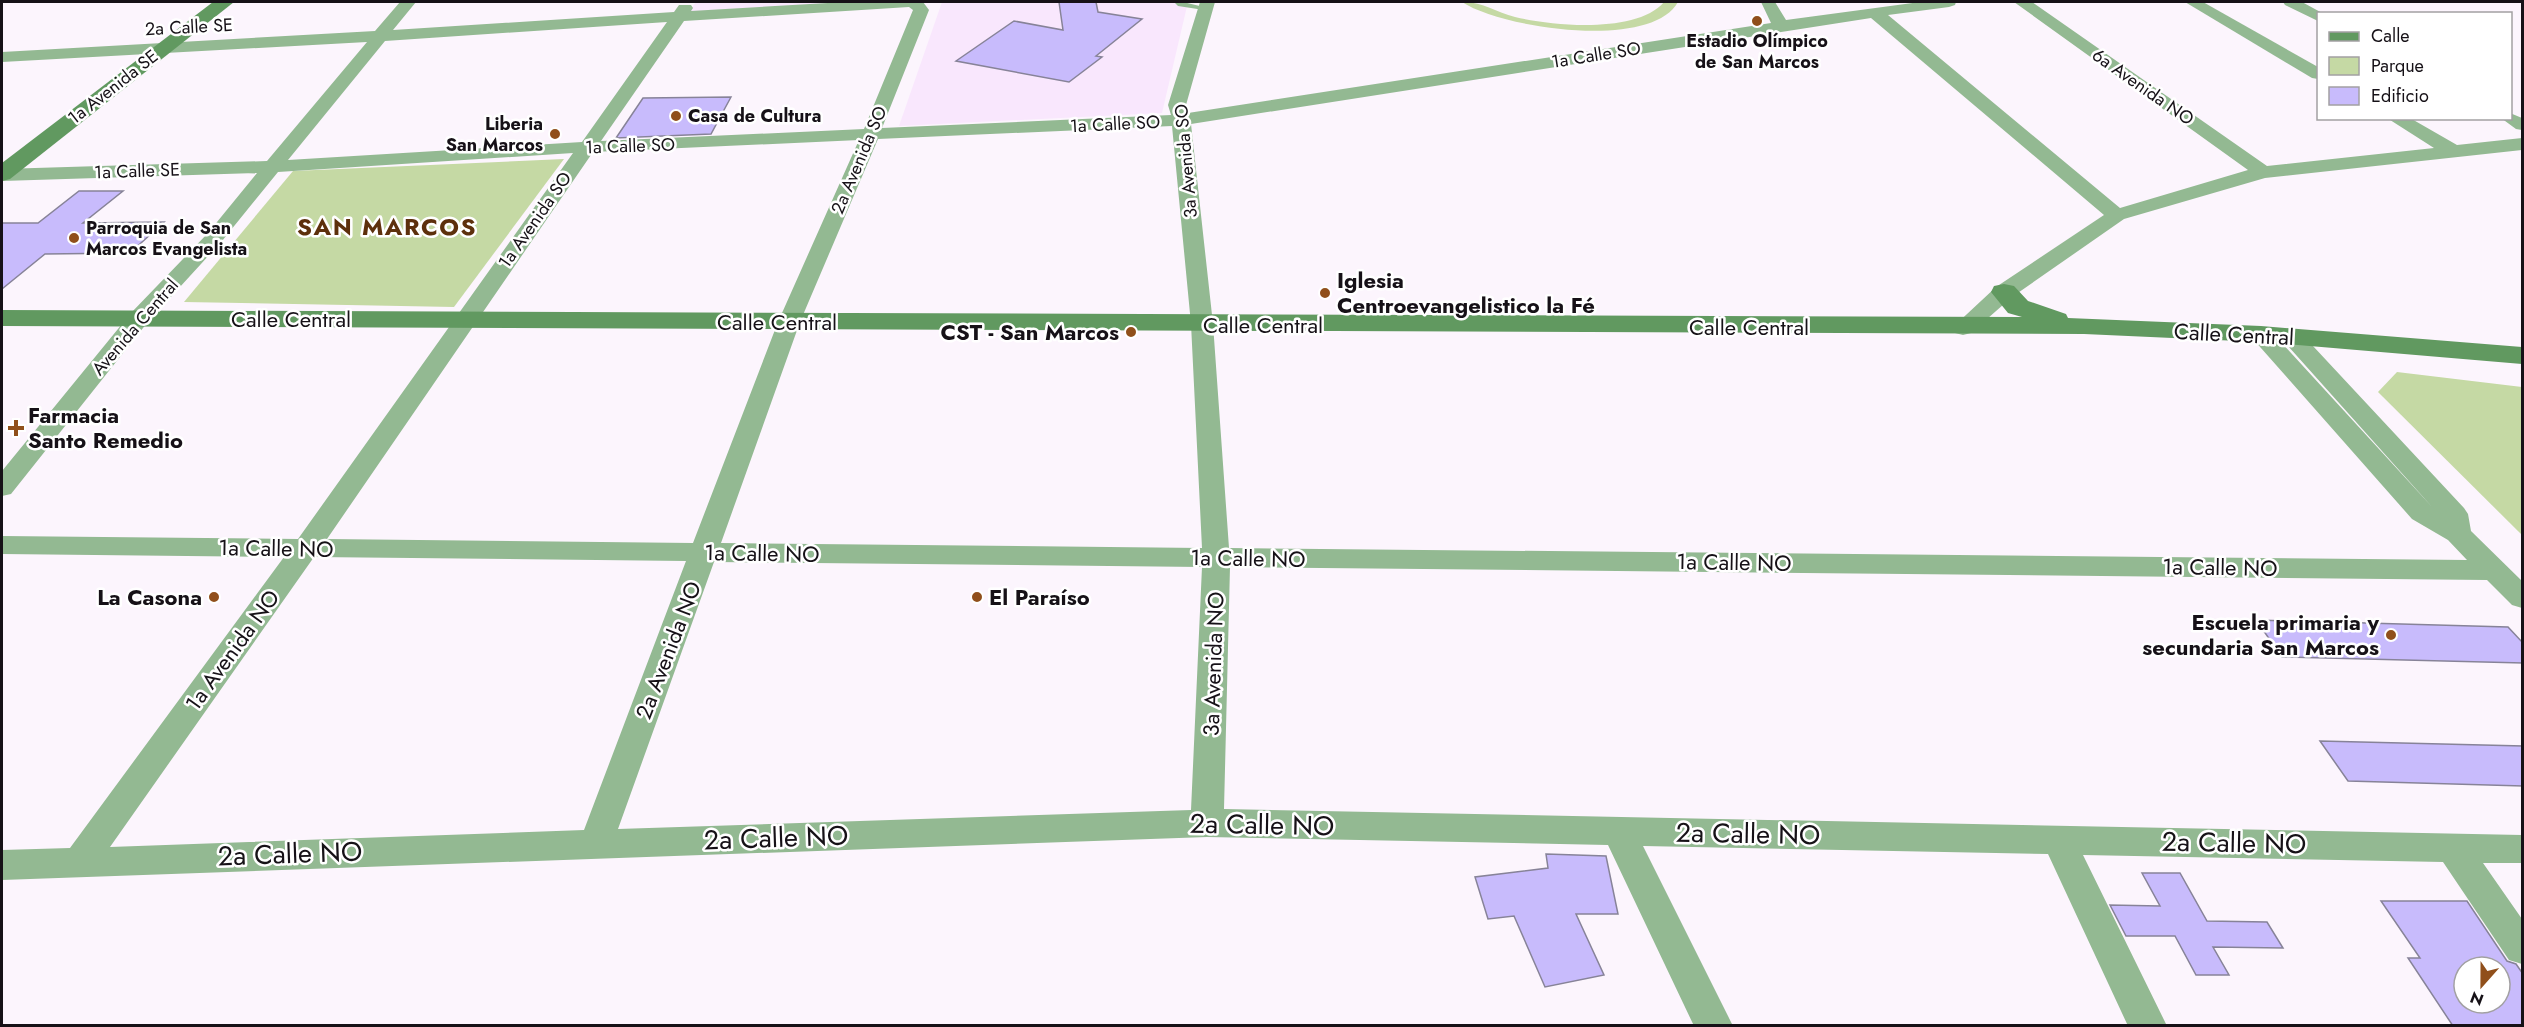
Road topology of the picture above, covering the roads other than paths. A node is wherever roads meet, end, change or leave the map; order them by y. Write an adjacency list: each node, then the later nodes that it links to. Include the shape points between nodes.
1 (224, 2): 17 (main road, 1a Avenida SE)
2 (408, 2): 16 (street, Avenida Central)
3 (689, 2): 14 (street, 1a Avenida SO)
4 (911, 2): 14 (street, 2a Calle SE); 22 (street, 2a Avenida SO, via 921,10)
5 (1178, 2): 11 (lane)
6 (1768, 2): 15 (street)
7 (1949, 2): 12 (street, 1a Calle SO)
8 (2022, 2): 27 (street, 6a Avenida NO)
9 (2193, 2): 19 (street)
10 (2291, 2): 13 (street)
11 (1206, 5): 20 (street, 3a Avenida SO, via 1177,105)
12 (1874, 12): 15 (street, 1a Calle SO); 29 (street)
13 (2317, 15)
14 (678, 17): 16 (street, 2a Calle SE); 24 (street, 1a Avenida SO)
15 (1781, 26): 20 (street, 1a Calle SO)
16 (380, 36): 17 (street, 2a Calle SE); 26 (street, Avenida Central)
17 (164, 48): 18 (street, 2a Calle SE); 28 (main road, 1a Avenida SE)
18 (2, 57)
19 (2317, 73)
20 (1181, 120): 22 (street, 1a Calle SO); 35 (street, 3a Avenida SO)
21 (2399, 120): 25 (street)
22 (870, 136): 24 (street, 1a Calle SO); 34 (street, 2a Avenida SO)
23 (2523, 144): 25 (street)
24 (586, 147): 26 (street, 1a Calle SO); 33 (street, 1a Avenida SO)
25 (2453, 151): 27 (street)
26 (273, 166): 28 (street, 1a Calle SE); 32 (street, Avenida Central, via 215,237)
27 (2264, 172): 29 (street)
28 (2, 175)
29 (2117, 215): 30 (street)
30 (2004, 292): 36 (main road, via 2018,308); 37 (street)
31 (2, 318): 32 (main road, Calle Central)
32 (139, 318): 33 (main road, Calle Central); 41 (street, Avenida Central)
33 (465, 320): 34 (main road, Calle Central); 44 (street, 1a Avenida NO)
34 (789, 322): 35 (main road, Calle Central); 45 (street, 2a Avenida NO)
35 (1202, 324): 37 (main road, Calle Central); 46 (street, 3a Avenida NO)
36 (2084, 326): 37 (main road, Calle Central); 38 (main road, Calle Central)
37 (1963, 328)
38 (2261, 334): 39 (main road, Calle Central); 42 (street, via 2422,513)
39 (2291, 336): 40 (main road, Calle Central); 42 (street, via 2454,514)
40 (2523, 356)
41 (2, 488)
42 (2458, 534): 47 (street)
43 (2, 545): 44 (street, 1a Calle NO)
44 (306, 548): 45 (street, 1a Calle NO); 55 (street, 1a Avenida NO)
45 (705, 552): 46 (street, 1a Calle NO); 52 (street, 2a Avenida NO)
46 (1216, 557): 47 (street, 1a Calle NO); 49 (street, 3a Avenida NO)
47 (2494, 570): 48 (street)
48 (2523, 598)
49 (1207, 824): 50 (street, 2a Calle NO); 52 (street, 2a Calle NO)
50 (1618, 831): 51 (street, 2a Calle NO); 58 (street)
51 (2059, 840): 53 (street, 2a Calle NO); 59 (street)
52 (596, 843): 55 (street, 2a Calle NO)
53 (2452, 847): 54 (street, 2a Calle NO); 57 (street)
54 (2523, 849)
55 (80, 861): 56 (street, 2a Calle NO)
56 (2, 865)
57 (2523, 948)
58 (1714, 1026)
59 (2148, 1026)

